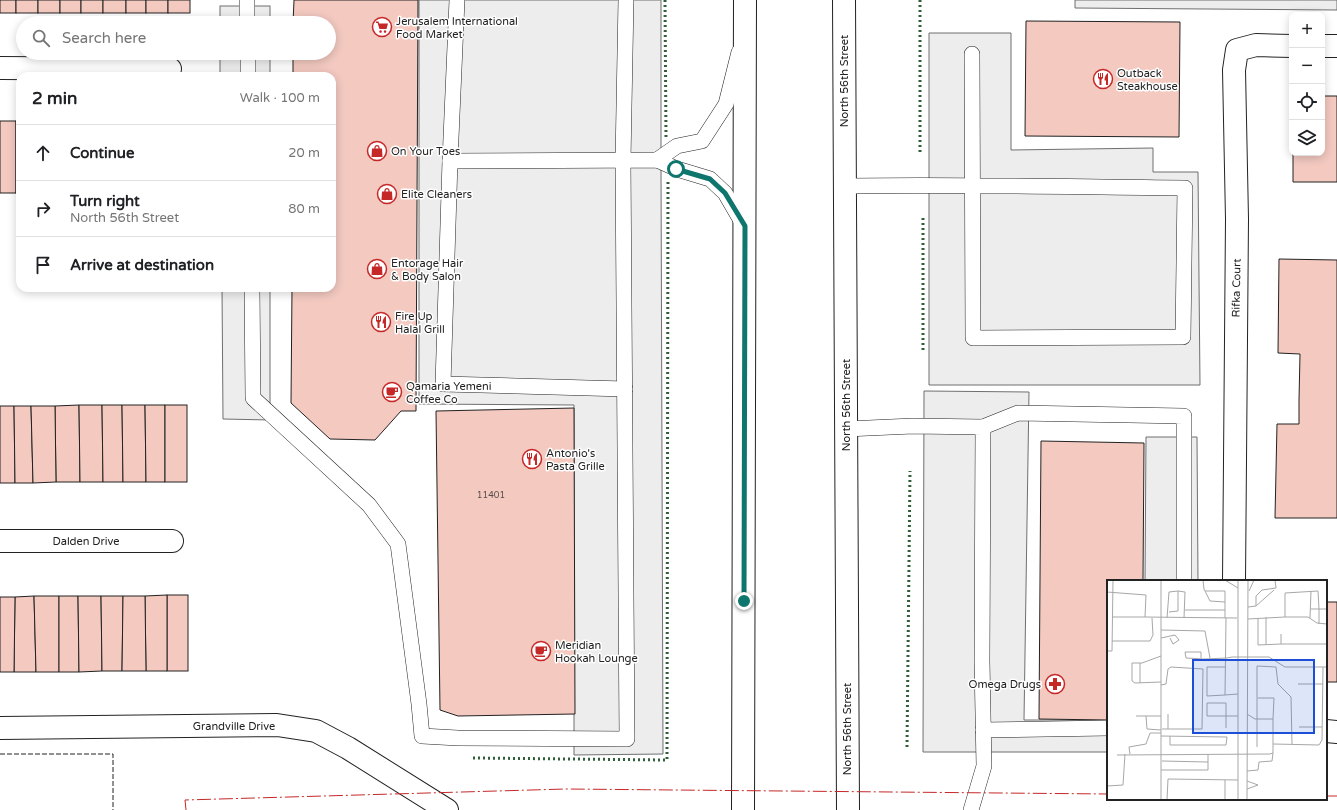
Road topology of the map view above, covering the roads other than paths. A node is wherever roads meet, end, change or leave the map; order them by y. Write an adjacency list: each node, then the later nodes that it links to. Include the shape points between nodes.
1 (247, 0): 6 (lane)
2 (457, 0): 18 (lane)
3 (626, 0): 16 (lane)
4 (746, 0): 7 (main road)
5 (844, 0): 19 (main road, North 56th Street)
6 (247, 16)
7 (746, 24): 17 (lane, via 726,104 702,141 677,146); 21 (main road)
8 (1289, 46): 29 (main road, Rifka Court, via 1256,45 1237,50 1234,70 1237,219)
9 (1325, 46): 10 (main road)
10 (1337, 46)
11 (972, 54): 20 (lane)
12 (248, 60): 15 (lane)
13 (0, 68): 14 (main road)
14 (170, 69)
15 (248, 72)
16 (623, 160): 17 (lane); 18 (lane); 23 (lane)
17 (657, 160): 21 (lane, via 676,169 710,179 725,193)
18 (450, 161): 23 (lane, via 443,384)
19 (845, 186): 20 (lane); 25 (main road, North 56th Street)
20 (972, 186): 20 (lane, via 1185,188 1183,337 973,338)
21 (745, 226): 34 (main road)
22 (252, 292): 23 (lane, via 253,398 369,505 398,544 422,736 627,739)
23 (625, 389)
24 (983, 427): 25 (lane, via 913,426); 28 (lane, via 1018,413 1184,416); 32 (lane)
25 (846, 429): 35 (main road, North 56th Street)
26 (0, 541): 27 (main road, Dalden Drive)
27 (172, 541)
28 (1184, 580)
29 (1234, 580)
30 (0, 728): 33 (main road, Grandville Drive, via 277,725 316,731)
31 (1107, 728): 32 (lane)
32 (983, 730): 36 (lane, via 984,766)
33 (447, 810)
34 (743, 810)
35 (848, 810)
36 (971, 810)

